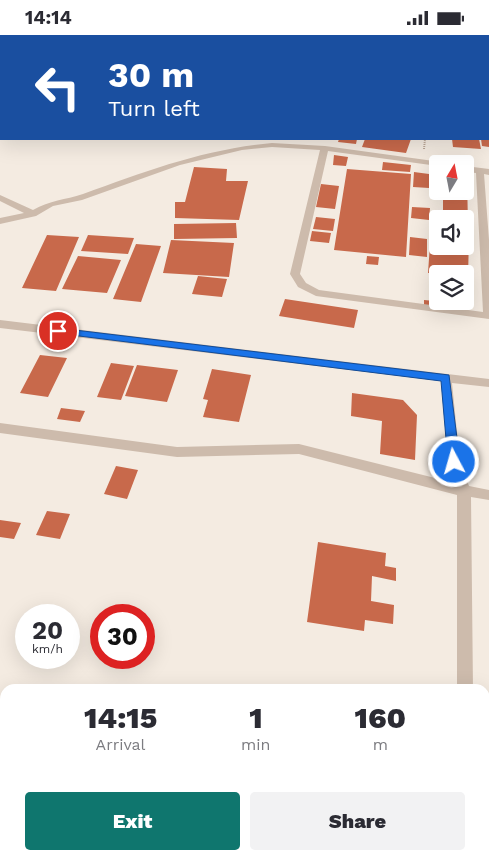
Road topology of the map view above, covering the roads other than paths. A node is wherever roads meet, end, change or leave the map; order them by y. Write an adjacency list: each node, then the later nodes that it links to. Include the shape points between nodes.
1 (325, 148): 2 (street); 5 (street, via 280,145 242,148 177,163 79,198 50,204); 7 (street, via 295,274 302,285 316,293)
2 (429, 163)
3 (485, 172): 7 (street)
4 (0, 199): 5 (street)
5 (33, 214): 6 (street)
6 (0, 221)
7 (489, 316)
8 (0, 324): 9 (street)
9 (446, 378): 10 (street); 12 (street, via 454,462)
10 (489, 383)
11 (0, 428): 12 (street, via 177,452 299,449)
12 (464, 491): 13 (street); 14 (street)
13 (489, 495)
14 (465, 684)

